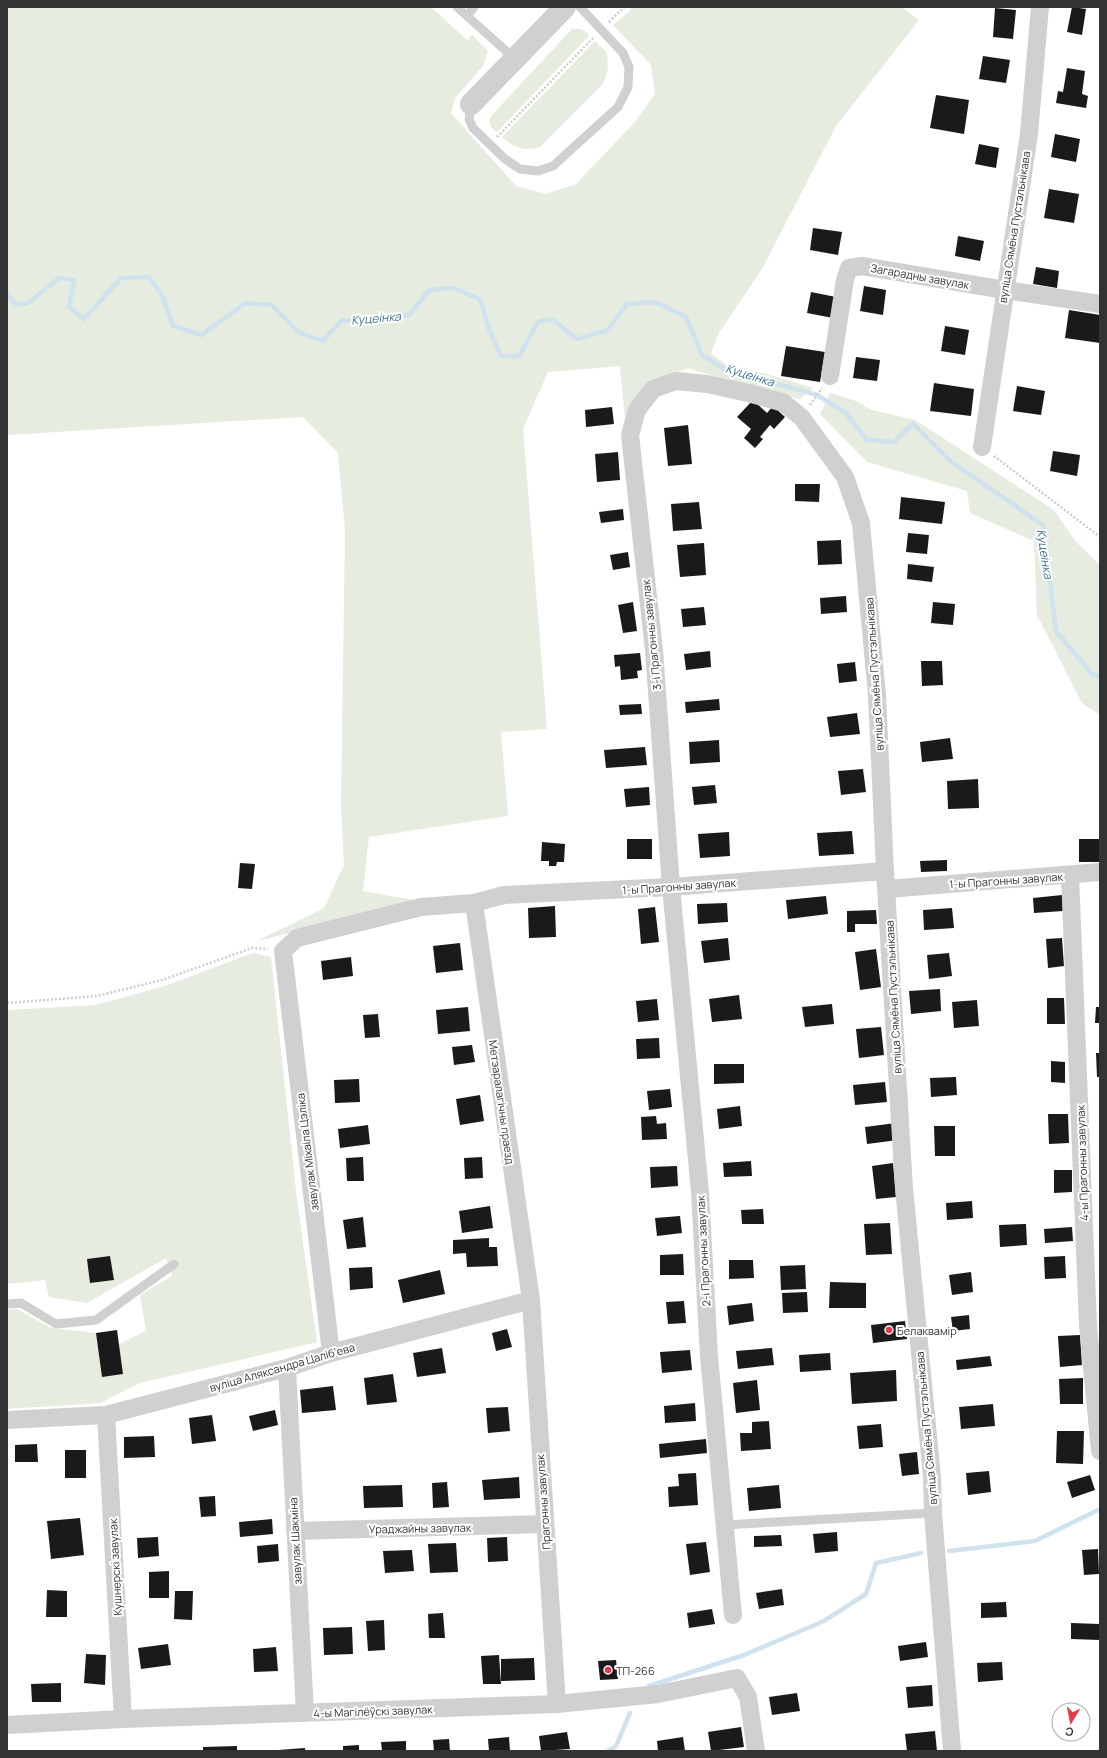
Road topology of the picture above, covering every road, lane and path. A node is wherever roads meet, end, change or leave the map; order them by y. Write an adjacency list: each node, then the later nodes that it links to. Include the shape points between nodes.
1 (457, 7): 7 (lane)
2 (474, 7): 7 (lane)
3 (565, 7): 9 (street)
4 (580, 7): 8 (lane)
5 (624, 7): 8 (path)
6 (1040, 7): 12 (street, вуліца Сямёна Пустэльнікава, via 1029,134)
7 (467, 16): 9 (lane)
8 (601, 30): 11 (path); 11 (lane, via 623,53 629,68 628,87 618,107 553,166 538,171 520,169)
9 (515, 59): 10 (street)
10 (471, 104): 11 (lane, via 468,119 473,128)
11 (490, 144)
12 (1005, 290): 13 (street, Загарадны завулак); 14 (street, Загарадны завулак, via 862,266 849,268); 17 (street, вуліца Сямёна Пустэльнікава)
13 (1100, 304)
14 (826, 383): 16 (path)
15 (653, 389): 21 (street, вуліца Сямёна Пустэльнікава, via 676,381 707,384 784,403 802,418 845,477 861,523 877,695); 22 (street, 3-і Прагонны завулак, via 637,410 630,435 654,650)
16 (813, 401)
17 (982, 447): 18 (path)
18 (1100, 537)
19 (1100, 872): 20 (street, 1-ы Прагонны завулак)
20 (1070, 875): 21 (street, 1-ы Прагонны завулак); 33 (street, 4-ы Прагонны завулак, via 1088,1325)
21 (886, 880): 22 (street, 1-ы Прагонны завулак); 34 (street, вуліца Сямёна Пустэльнікава, via 904,1188 932,1477)
22 (672, 887): 23 (street, 1-ы Прагонны завулак, via 504,895); 36 (street, 2-і Прагонны завулак, via 700,1192 708,1349)
23 (474, 903): 24 (street, 1-ы Прагонны завулак, via 421,907 354,922 297,938); 27 (street, Метэаралагічны праезд)
24 (283, 951): 25 (path, via 252,948 162,980 97,996); 29 (street, завулак Міхаіла Цэліка)
25 (7, 1003)
26 (174, 1264): 28 (lane, via 96,1320 56,1324 21,1303)
27 (531, 1300): 29 (street, вуліца Аляксандра Цалібʼева); 35 (street, Прагонны завулак)
28 (7, 1304)
29 (331, 1353): 30 (street, вуліца Аляксандра Цалібʼева)
30 (287, 1368): 31 (street, вуліца Аляксандра Цалібʼева); 37 (street, завулак Шакміна)
31 (106, 1415): 32 (street, вуліца Аляксандра Цалібʼева); 41 (street, Кушнерскі завулак)
32 (7, 1420)
33 (1100, 1452)
34 (933, 1513): 36 (lane); 44 (street, вуліца Сямёна Пустэльнікава)
35 (544, 1524): 37 (street, Ураджайны завулак); 39 (street, Прагонны завулак)
36 (725, 1525): 38 (street, 2-і Прагонны завулак)
37 (295, 1531): 40 (street, завулак Шакміна)
38 (733, 1615)
39 (557, 1704): 40 (street, 4-ы Магілёўскі завулак); 43 (street, 4-ы Магілёўскі завулак, via 658,1694 737,1678 748,1697)
40 (305, 1714): 41 (street, 4-ы Магілёўскі завулак)
41 (123, 1719): 42 (street, 4-ы Магілёўскі завулак)
42 (7, 1725)
43 (756, 1751)
44 (952, 1751)

